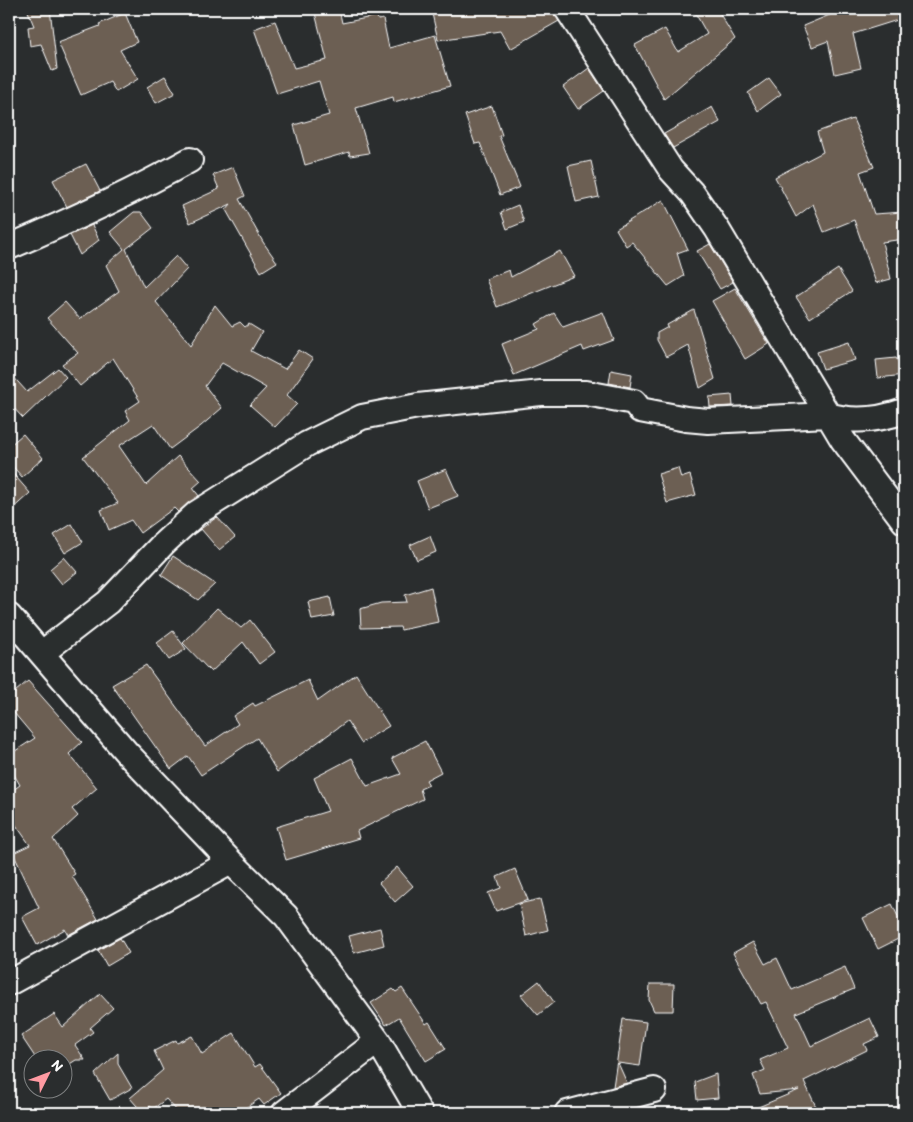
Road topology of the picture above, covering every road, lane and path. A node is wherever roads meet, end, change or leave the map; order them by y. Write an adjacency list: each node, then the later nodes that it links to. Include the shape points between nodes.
1 (567, 9): 5 (street, via 666,162 717,228)
2 (190, 160): 3 (street, via 56,228)
3 (9, 247)
4 (904, 411): 5 (street, via 886,418 860,420)
5 (828, 414): 6 (street, via 843,440); 8 (street, via 758,420 686,419 640,410 634,402 586,393 541,393 418,406 362,417 307,444 197,513 108,602)
6 (904, 521)
7 (9, 616): 8 (street)
8 (42, 653): 9 (street, via 127,753)
9 (230, 862): 10 (street); 11 (street, via 286,916)
10 (9, 983)
11 (378, 1041): 13 (street); 14 (street)
12 (654, 1090): 15 (street)
13 (284, 1113)
14 (420, 1113)
15 (567, 1113)

